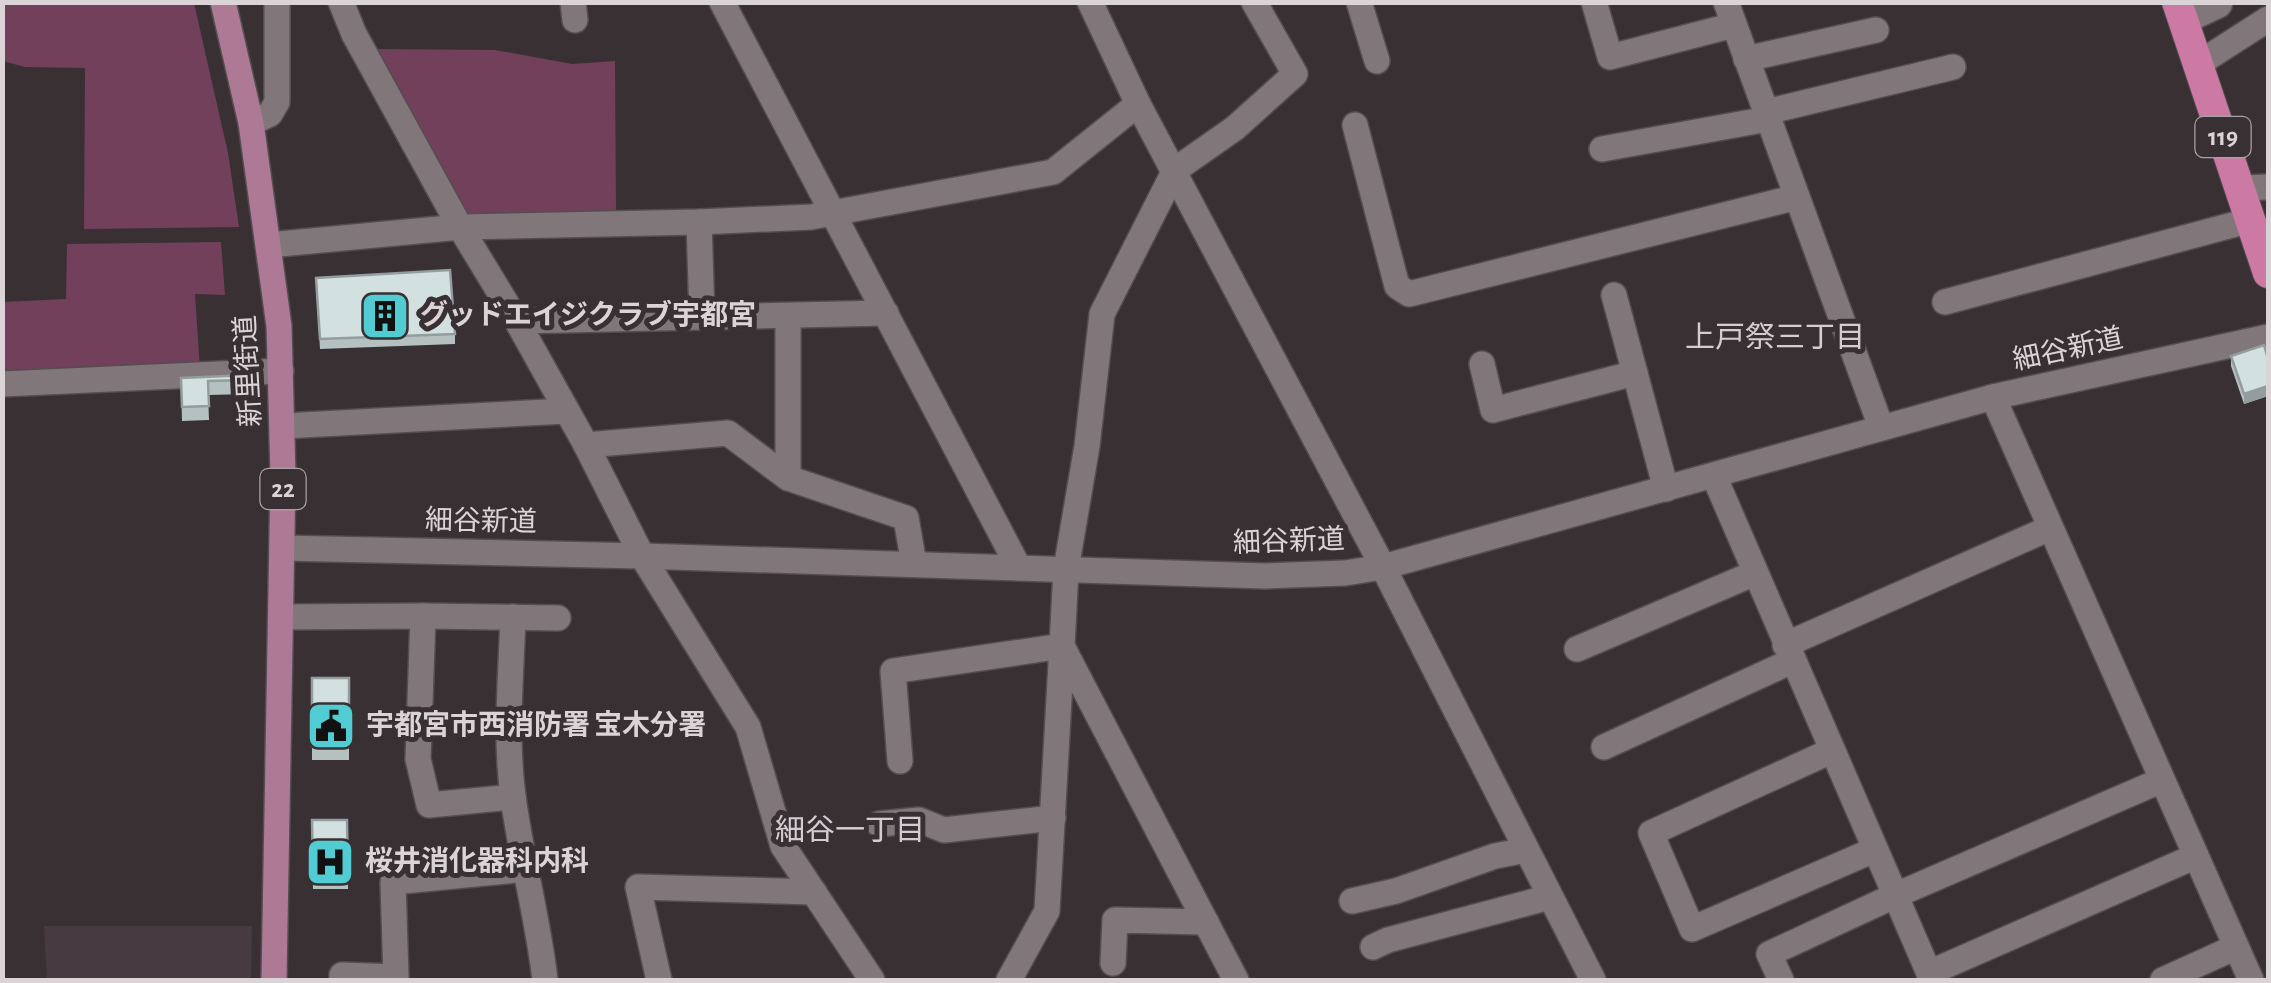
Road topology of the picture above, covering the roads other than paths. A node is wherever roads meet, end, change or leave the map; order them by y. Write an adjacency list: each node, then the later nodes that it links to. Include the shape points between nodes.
1 (223, 2): 20 (main road, 新里街道 / 22)
2 (277, 2): 20 (street, via 277,102)
3 (341, 2): 29 (street)
4 (722, 2): 26 (street)
5 (1254, 2): 23 (street, via 1295,74)
6 (1359, 2): 15 (street)
7 (1594, 2): 11 (street, via 1610,57)
8 (2220, 2): 10 (street)
9 (1092, 3): 18 (street)
10 (2180, 12): 16 (highway, 119)
11 (1730, 14): 14 (street)
12 (2268, 19): 16 (street)
13 (1876, 30): 14 (street)
14 (1746, 59): 19 (street)
15 (1377, 61)
16 (2198, 64): 24 (highway, 119)
17 (1953, 68): 19 (street)
18 (1138, 104): 23 (street); 26 (street, via 1053,172)
19 (1767, 116): 22 (street); 25 (street)
20 (251, 123): 30 (main road, 新里街道 / 22)
21 (1355, 125): 25 (street, via 1397,286 1409,294)
22 (1602, 148)
23 (1175, 170): 55 (street); 57 (street, via 1102,314)
24 (2254, 187): 27 (highway, 119)
25 (1797, 198): 46 (street)
26 (832, 213): 28 (street); 34 (street)
27 (2251, 220): 31 (highway, 119); 33 (street)
28 (699, 222): 29 (street); 35 (street)
29 (460, 227): 30 (street); 37 (street)
30 (269, 245): 40 (main road, 新里街道 / 22)
31 (2268, 272)
32 (1614, 295): 41 (street)
33 (1945, 302)
34 (886, 312): 36 (street); 56 (street)
35 (702, 316): 36 (street); 37 (street)
36 (788, 316): 49 (street)
37 (518, 321): 44 (street)
38 (2268, 337): 43 (street, 細谷新道)
39 (1482, 364): 41 (street, via 1493,410)
40 (281, 372): 42 (street); 45 (main road, 新里街道 / 22)
41 (1634, 373): 50 (street)
42 (2, 384)
43 (1993, 397): 46 (street, 細谷新道); 51 (street)
44 (566, 411): 45 (street); 47 (street)
45 (283, 426): 52 (main road, 新里街道 / 22)
46 (1882, 427): 48 (street, 細谷新道)
47 (586, 445): 49 (street, via 728,433); 53 (street)
48 (1714, 476): 50 (street, 細谷新道); 58 (street)
49 (788, 478): 54 (street, via 906,518)
50 (1666, 489): 55 (street, 細谷新道)
51 (2050, 528): 65 (street); 69 (street)
52 (282, 548): 53 (street, 細谷新道); 60 (main road, 新里街道 / 22)
53 (642, 556): 54 (street, 細谷新道); 77 (street, via 748,728 783,846)
54 (914, 564): 56 (street, 細谷新道)
55 (1382, 567): 57 (street, 細谷新道, via 1305,576); 73 (street)
56 (1019, 568): 57 (street, 細谷新道)
57 (1066, 569): 63 (street)
58 (1755, 573): 64 (street); 65 (street)
59 (423, 616): 60 (street); 61 (street); 70 (street, via 418,758 429,805)
60 (282, 617): 86 (main road, 新里街道 / 22)
61 (513, 617): 62 (street); 70 (street)
62 (558, 618)
63 (1062, 646): 68 (street, via 893,671); 71 (street); 81 (street)
64 (1577, 649)
65 (1789, 653): 66 (street); 67 (street)
66 (1604, 747)
67 (1831, 750): 74 (street); 74 (street, via 1650,833 1692,928)
68 (900, 761)
69 (2162, 780): 75 (street); 79 (street)
70 (513, 797): 76 (street)
71 (1053, 818): 72 (street, via 944,830 919,820); 91 (street, via 1046,911)
72 (878, 824)
73 (1526, 850): 78 (street); 80 (street)
74 (1874, 850): 79 (street)
75 (2196, 856): 84 (street); 85 (street)
76 (527, 869): 87 (street, via 393,882 396,976); 88 (street)
77 (814, 892): 89 (street, via 638,887); 90 (street)
78 (1550, 896): 82 (street); 93 (street)
79 (1894, 896): 85 (street); 94 (street, via 1769,954)
80 (1352, 901)
81 (1206, 922): 83 (street, via 1115,920); 92 (street)
82 (1373, 947)
83 (1114, 963)
84 (2251, 966): 95 (street)
85 (1930, 976)
86 (274, 980)
87 (342, 980)
88 (545, 980)
89 (660, 980)
90 (872, 980)
91 (1009, 980)
92 (1236, 980)
93 (1593, 980)
94 (1781, 980)
95 (2162, 980)

